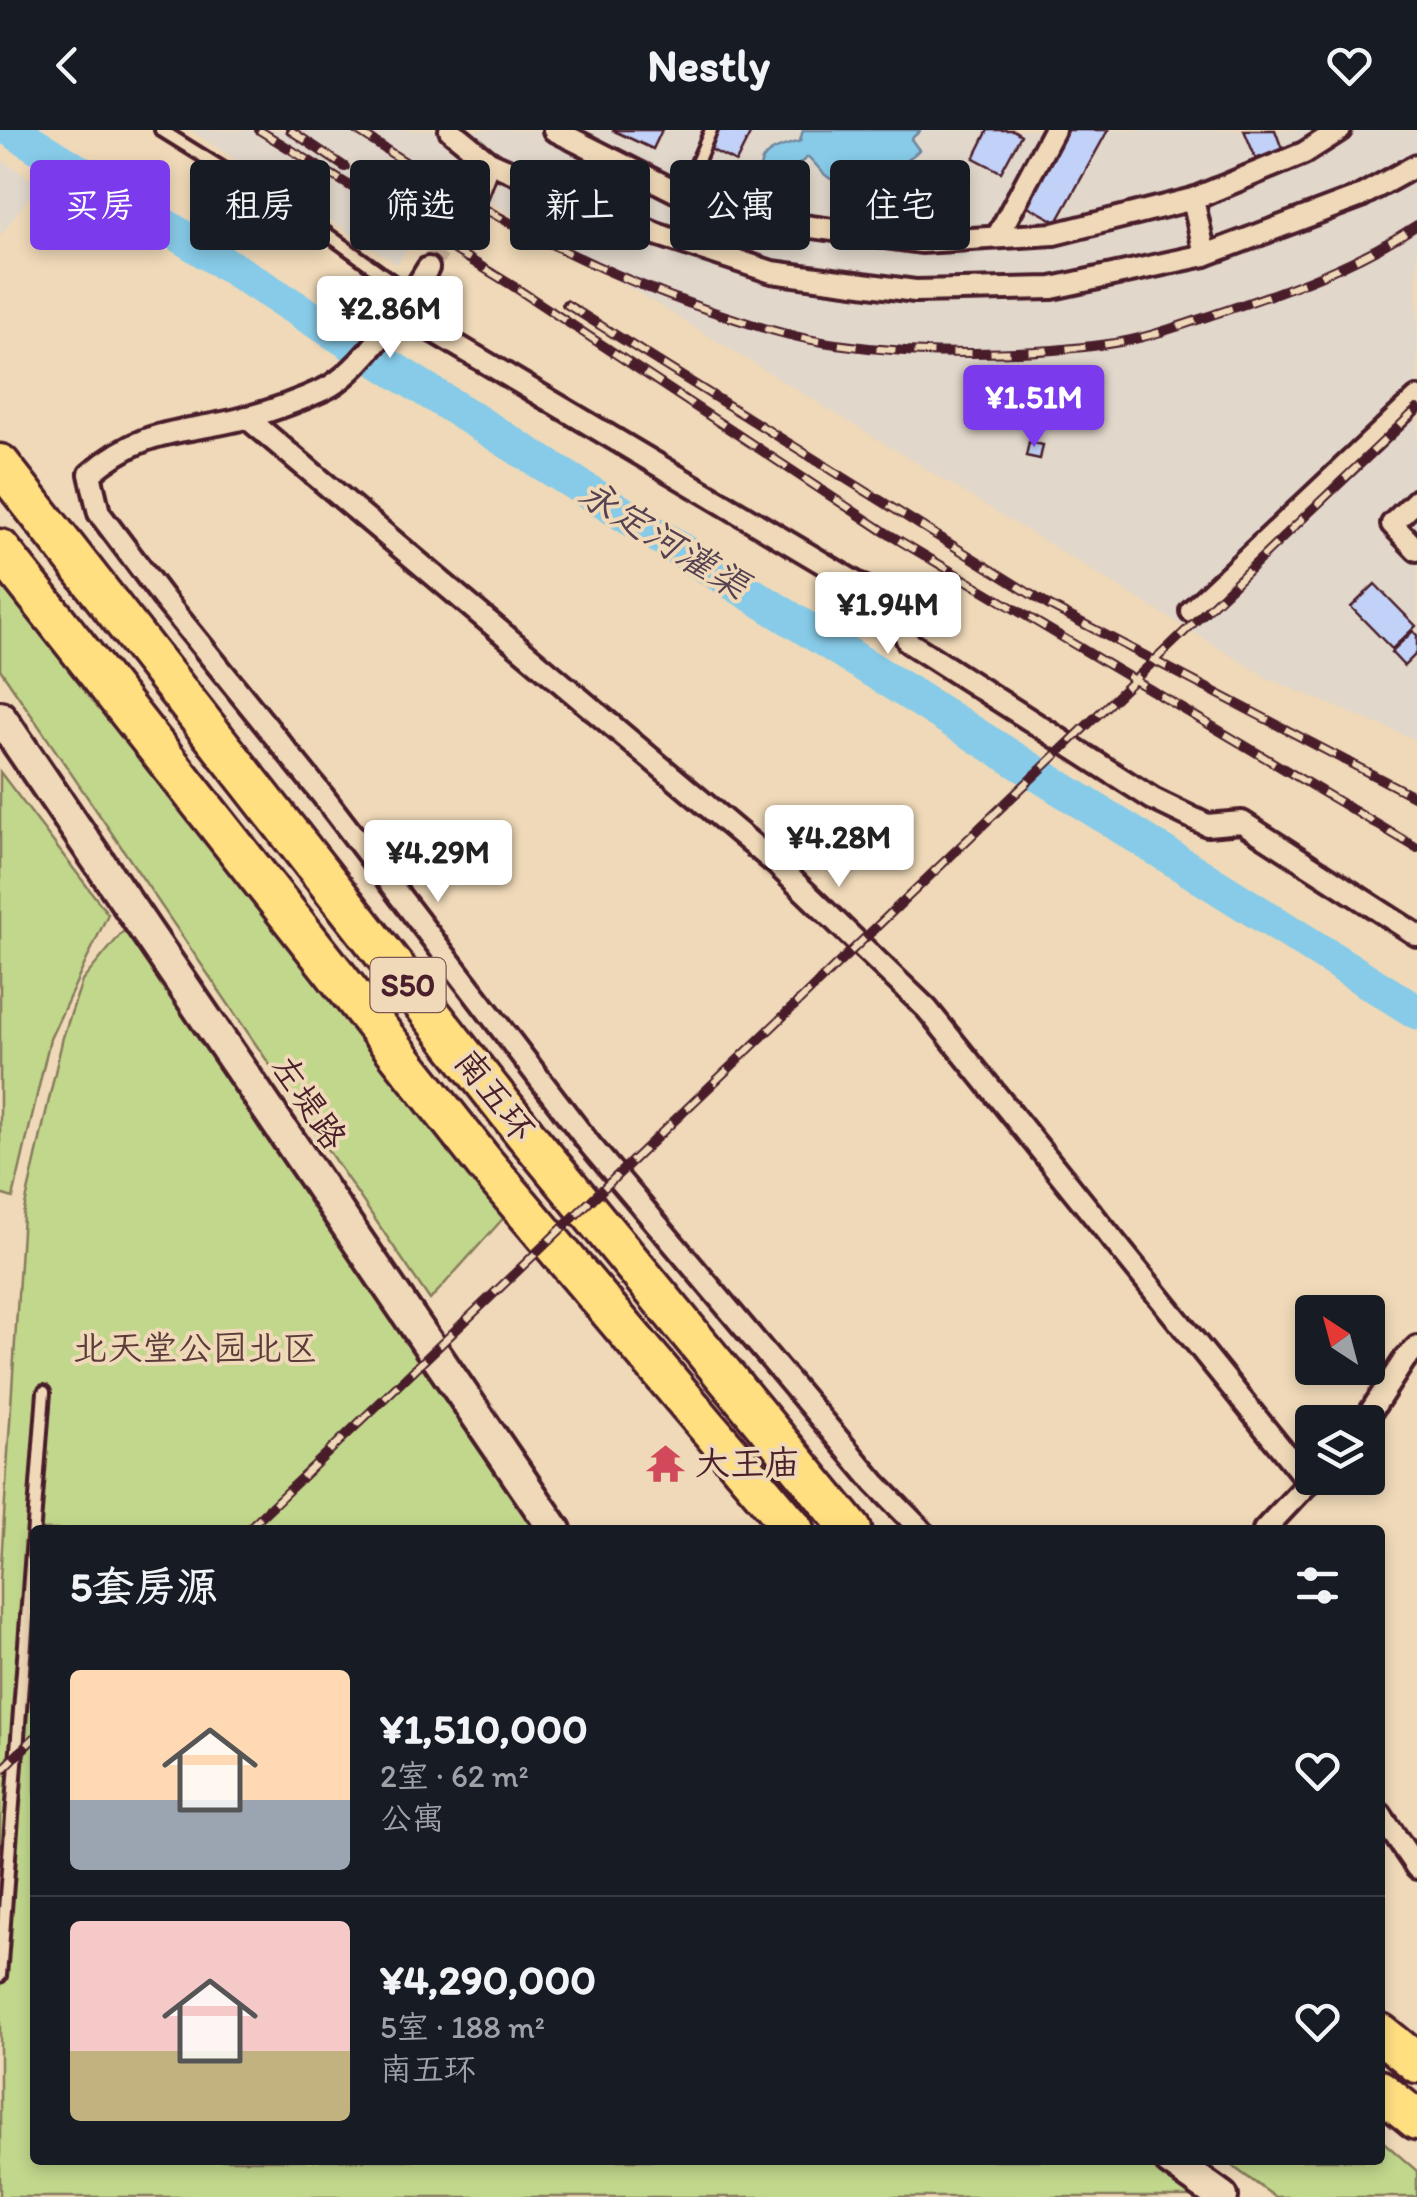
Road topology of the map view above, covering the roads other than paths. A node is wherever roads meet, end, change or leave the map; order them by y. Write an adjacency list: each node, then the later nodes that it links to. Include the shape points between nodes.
1 (161, 130): 17 (lane, via 323,231)
2 (450, 130): 7 (street)
3 (554, 130): 11 (street)
4 (711, 130): 8 (lane)
5 (1054, 130): 14 (street)
6 (1340, 130): 12 (street, via 1304,153)
7 (487, 160)
8 (698, 160)
9 (490, 162): 15 (street, via 656,234 772,272 915,291 1052,288)
10 (1417, 165): 15 (street, via 1359,198)
11 (670, 188)
12 (1193, 198): 14 (street, via 1054,234); 15 (street)
13 (810, 227): 14 (street, via 921,242)
14 (997, 238)
15 (1206, 254)
16 (428, 268): 17 (street)
17 (404, 306): 19 (street, via 343,376); 26 (street, via 894,606 908,642 1153,798 1206,825 1242,822)
18 (1417, 398): 24 (street)
19 (246, 418): 30 (street, via 776,864 927,1009); 36 (street, via 164,432 116,452 90,474 99,512 591,1146)
20 (0, 464): 35 (highway, 南五环 / S50, via 526,1134)
21 (1417, 500): 23 (street, via 1392,524)
22 (0, 549): 34 (highway, 南五环 / S50, via 486,1164)
23 (1417, 550)
24 (1191, 611)
25 (0, 716): 33 (main road, 左堤路)
26 (1417, 935)
27 (1417, 1347): 29 (street)
28 (44, 1392): 32 (lane)
29 (1375, 1405)
30 (1295, 1460)
31 (1297, 1495): 37 (street)
32 (34, 1525)
33 (552, 1525)
34 (791, 1525)
35 (848, 1525)
36 (916, 1525)
37 (1269, 1525)
38 (30, 1578): 41 (lane)
39 (1385, 1821): 40 (street)
40 (1417, 1868)
41 (0, 1976)
42 (1385, 2037): 43 (highway)
43 (1417, 2063)
44 (1385, 2094): 45 (highway)
45 (1417, 2120)
46 (1177, 2165): 47 (main road)
47 (1222, 2197)

